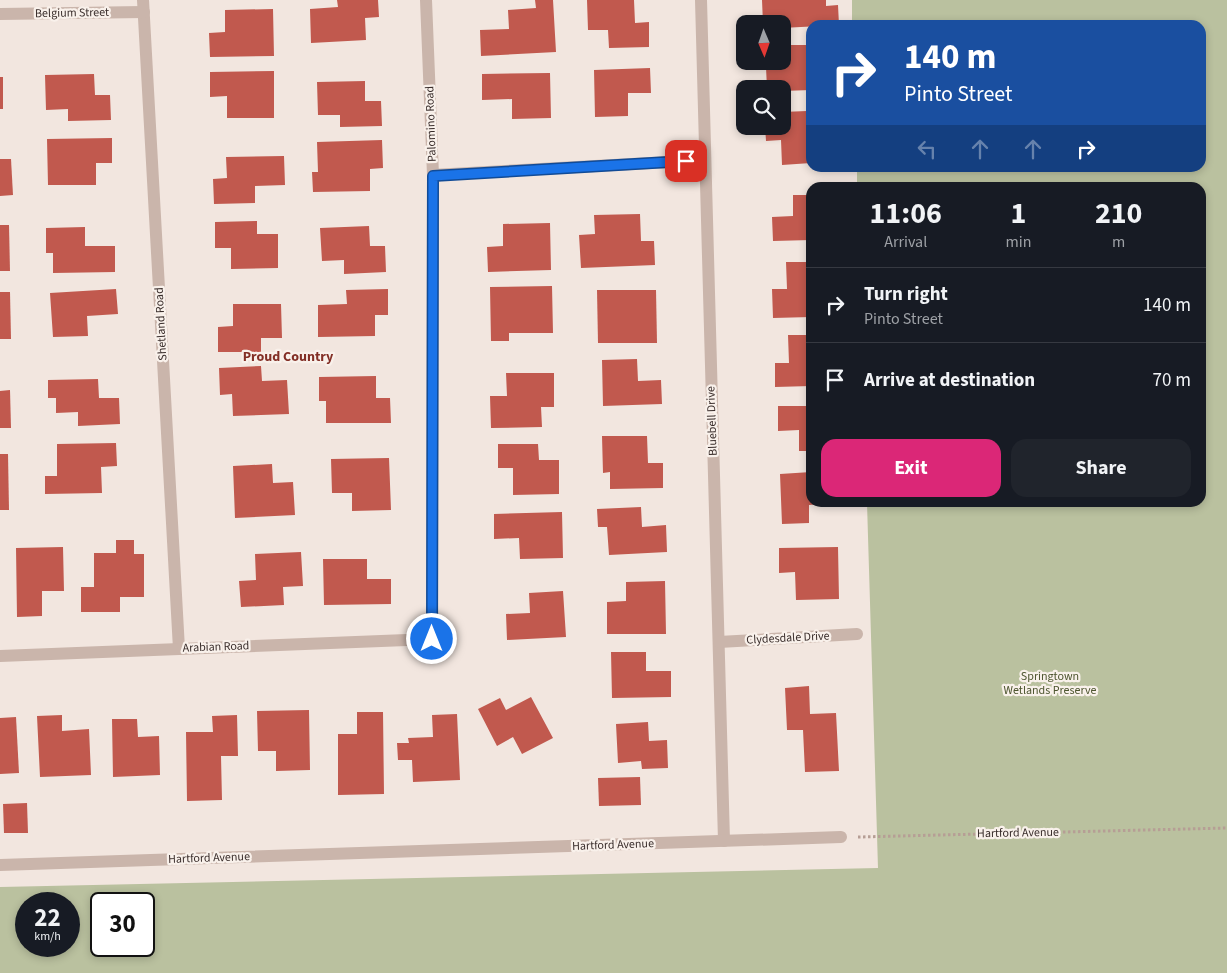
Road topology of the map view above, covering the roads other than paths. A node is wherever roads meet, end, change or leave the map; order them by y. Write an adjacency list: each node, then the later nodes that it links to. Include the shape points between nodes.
1 (426, 0): 6 (street, Palomino Road)
2 (701, 0): 5 (street, Bluebell Drive)
3 (143, 6): 4 (street, Belgium Street); 10 (street, Shetland Road)
4 (0, 14)
5 (705, 160): 6 (street); 9 (street, Bluebell Drive)
6 (433, 176): 8 (street, Palomino Road)
7 (857, 634): 9 (street, Clydesdale Drive)
8 (432, 639): 10 (street, Arabian Road)
9 (719, 642): 13 (street, Bluebell Drive)
10 (179, 649): 11 (street, Arabian Road)
11 (0, 656)
12 (841, 837): 13 (street, Hartford Avenue)
13 (724, 841): 14 (street, Hartford Avenue)
14 (0, 865)

